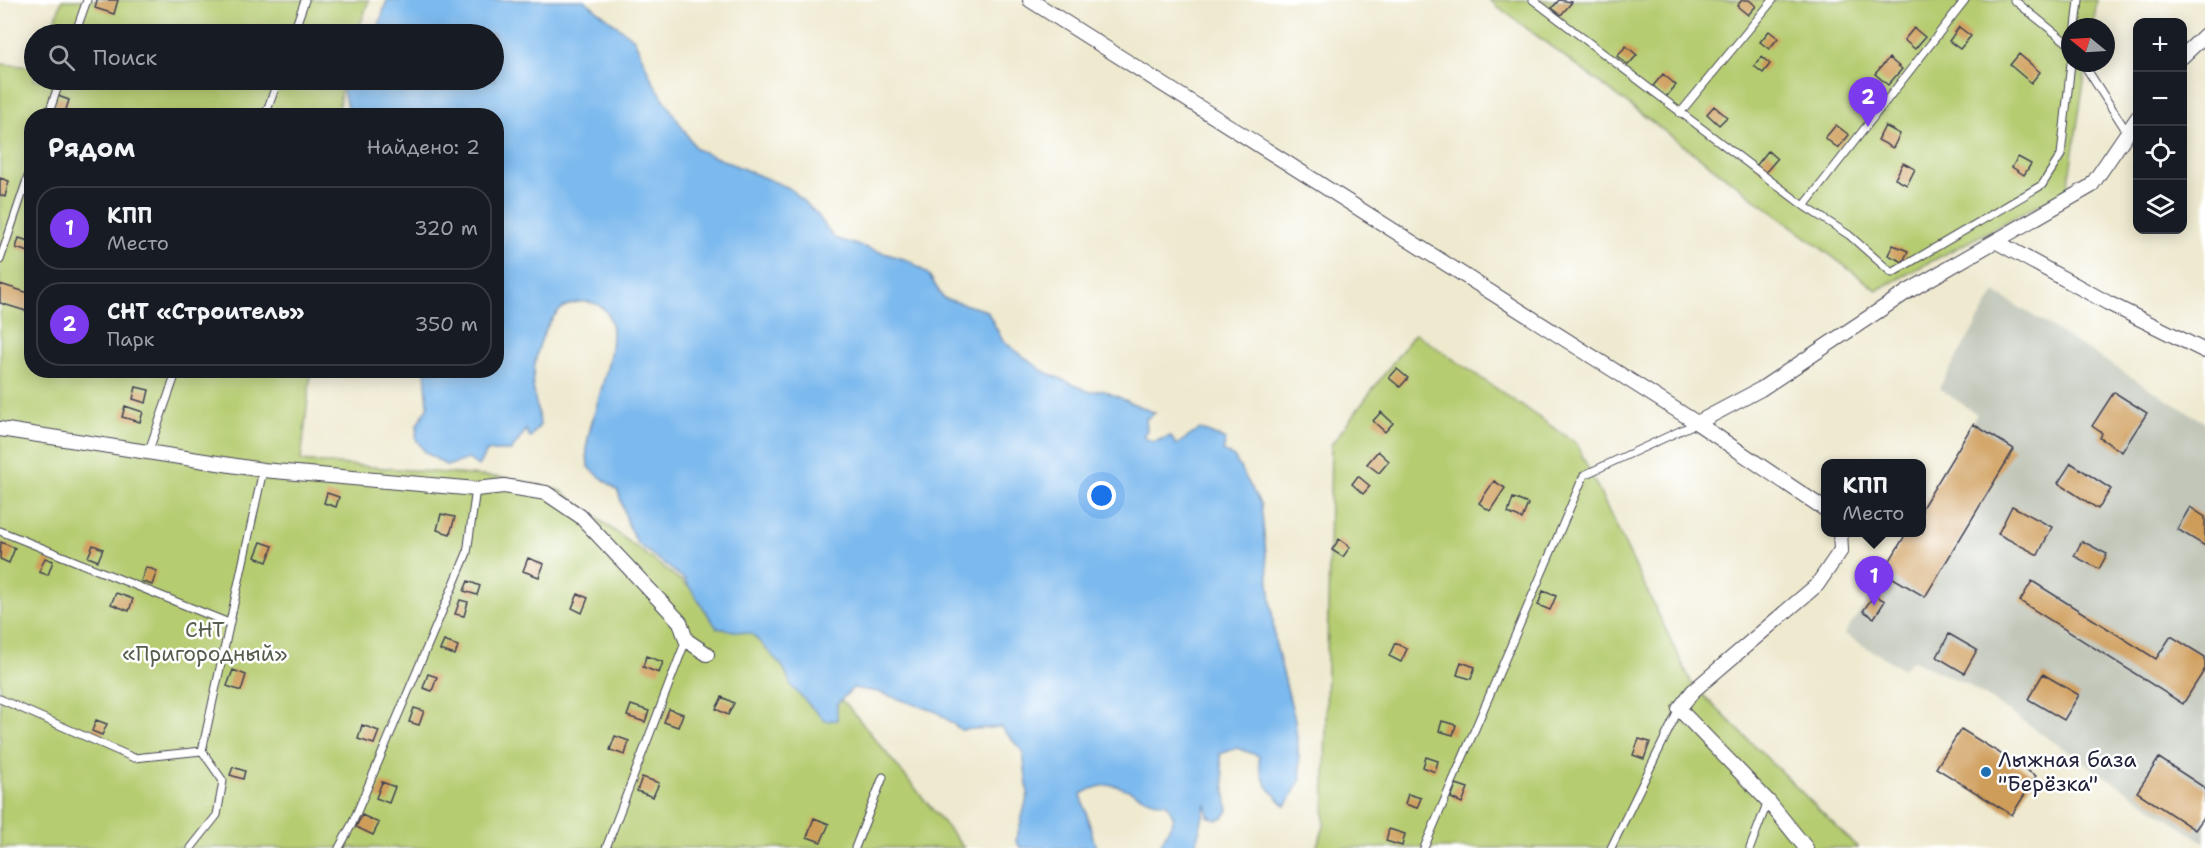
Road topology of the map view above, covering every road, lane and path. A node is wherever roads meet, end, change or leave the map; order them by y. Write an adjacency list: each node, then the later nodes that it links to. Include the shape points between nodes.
1 (87, 0): 11 (lane)
2 (305, 0): 12 (lane)
3 (1029, 0): 31 (street)
4 (1533, 0): 22 (lane)
5 (1762, 0): 9 (lane)
6 (1965, 0): 26 (lane)
7 (2014, 0): 14 (lane)
8 (2079, 0): 10 (lane)
9 (1771, 3): 22 (lane)
10 (2077, 18)
11 (79, 24)
12 (297, 24)
13 (2205, 35): 15 (street)
14 (2061, 38)
15 (2187, 52)
16 (2071, 72): 26 (lane, via 2061,155 2042,185 1892,273 1849,235)
17 (2089, 72): 24 (lane)
18 (57, 90): 20 (lane)
19 (274, 90): 21 (lane)
20 (51, 108)
21 (268, 108)
22 (1680, 113): 26 (lane)
23 (2133, 124): 24 (street)
24 (2127, 132): 27 (street, via 2091,186)
25 (24, 189): 28 (lane)
26 (1804, 206)
27 (1997, 242): 29 (street); 31 (street, via 1907,292 1761,389)
28 (0, 260)
29 (2205, 351)
30 (174, 378): 33 (lane)
31 (1697, 423): 36 (street); 51 (lane, via 1584,475)
32 (0, 429): 33 (street)
33 (148, 453): 34 (street)
34 (263, 470): 35 (street); 39 (lane)
35 (476, 489): 40 (street, via 504,486 546,493 580,516 680,622); 48 (lane, via 468,553)
36 (1821, 507)
37 (0, 531): 39 (lane)
38 (1840, 537): 43 (street, via 1841,550 1817,585 1693,691)
39 (228, 623): 44 (lane)
40 (686, 640): 41 (street); 49 (lane)
41 (707, 654)
42 (0, 699): 44 (lane, via 134,758)
43 (1679, 709): 46 (street); 52 (lane)
44 (202, 751): 47 (lane, via 223,781 217,815)
45 (883, 777): 50 (lane)
46 (1768, 801): 53 (lane); 54 (street)
47 (191, 848)
48 (339, 848)
49 (606, 848)
50 (855, 848)
51 (1424, 848)
52 (1611, 848)
53 (1750, 848)
54 (1806, 848)

